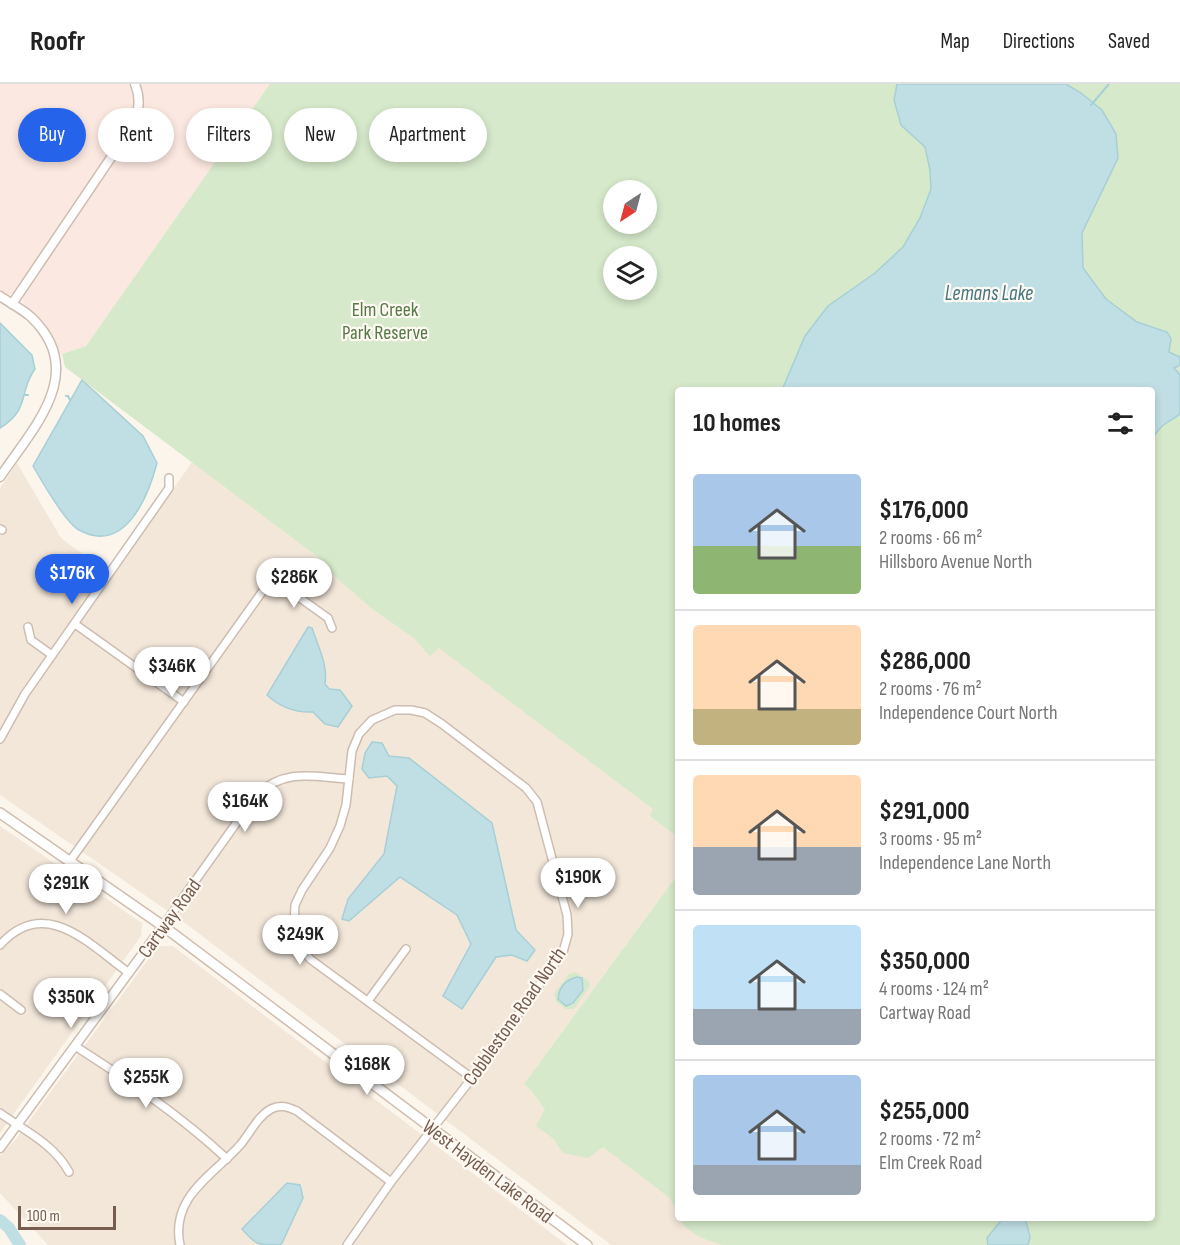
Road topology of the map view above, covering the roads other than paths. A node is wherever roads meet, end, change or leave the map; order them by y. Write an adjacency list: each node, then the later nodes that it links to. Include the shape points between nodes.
1 (135, 84): 3 (street, via 139,103 133,125)
2 (0, 296): 3 (street)
3 (12, 304): 4 (street, via 29,315 44,333 53,351 56,372 47,408)
4 (4, 464): 5 (street)
5 (0, 477)
6 (169, 478): 9 (street, via 169,488)
7 (293, 563): 8 (street, via 284,565)
8 (272, 578): 11 (street, via 328,618); 13 (street)
9 (75, 624): 12 (street); 13 (street)
10 (28, 627): 12 (street, via 32,640)
11 (332, 628)
12 (52, 655): 14 (street)
13 (184, 702): 17 (street)
14 (0, 739)
15 (349, 779): 18 (street, Cartway Road, via 286,777 257,794); 23 (street, Cobblestone Road North, via 340,826 295,905 294,925 299,943 310,958); 26 (street, Cobblestone Road North, via 352,751 365,726 388,712 411,710 442,724 526,788 537,802 567,915 568,934 563,952)
16 (0, 813): 17 (main road, West Hayden Lake Road)
17 (70, 861): 18 (main road, West Hayden Lake Road)
18 (163, 926): 21 (street, Cartway Road); 29 (main road, West Hayden Lake Road)
19 (0, 945): 21 (street, via 18,929 53,924 74,933)
20 (406, 949): 23 (street)
21 (129, 973): 25 (street, Cartway Road)
22 (0, 994): 24 (street)
23 (368, 1000): 26 (street, Cobblestone Road North)
24 (21, 1010)
25 (75, 1046): 28 (street, Cartway Road); 31 (street, via 136,1086)
26 (472, 1078): 29 (street, Cobblestone Road North)
27 (0, 1113): 28 (street)
28 (18, 1125): 30 (street, Cartway Road); 32 (street, via 55,1153)
29 (431, 1129): 33 (street, Cobblestone Road North); 36 (main road, West Hayden Lake Road)
30 (0, 1148)
31 (227, 1159): 33 (street, via 270,1110 285,1106); 34 (street, via 191,1194 182,1210)
32 (69, 1172)
33 (390, 1182): 35 (street, Cobblestone Road North)
34 (178, 1245)
35 (347, 1245)
36 (587, 1245)

